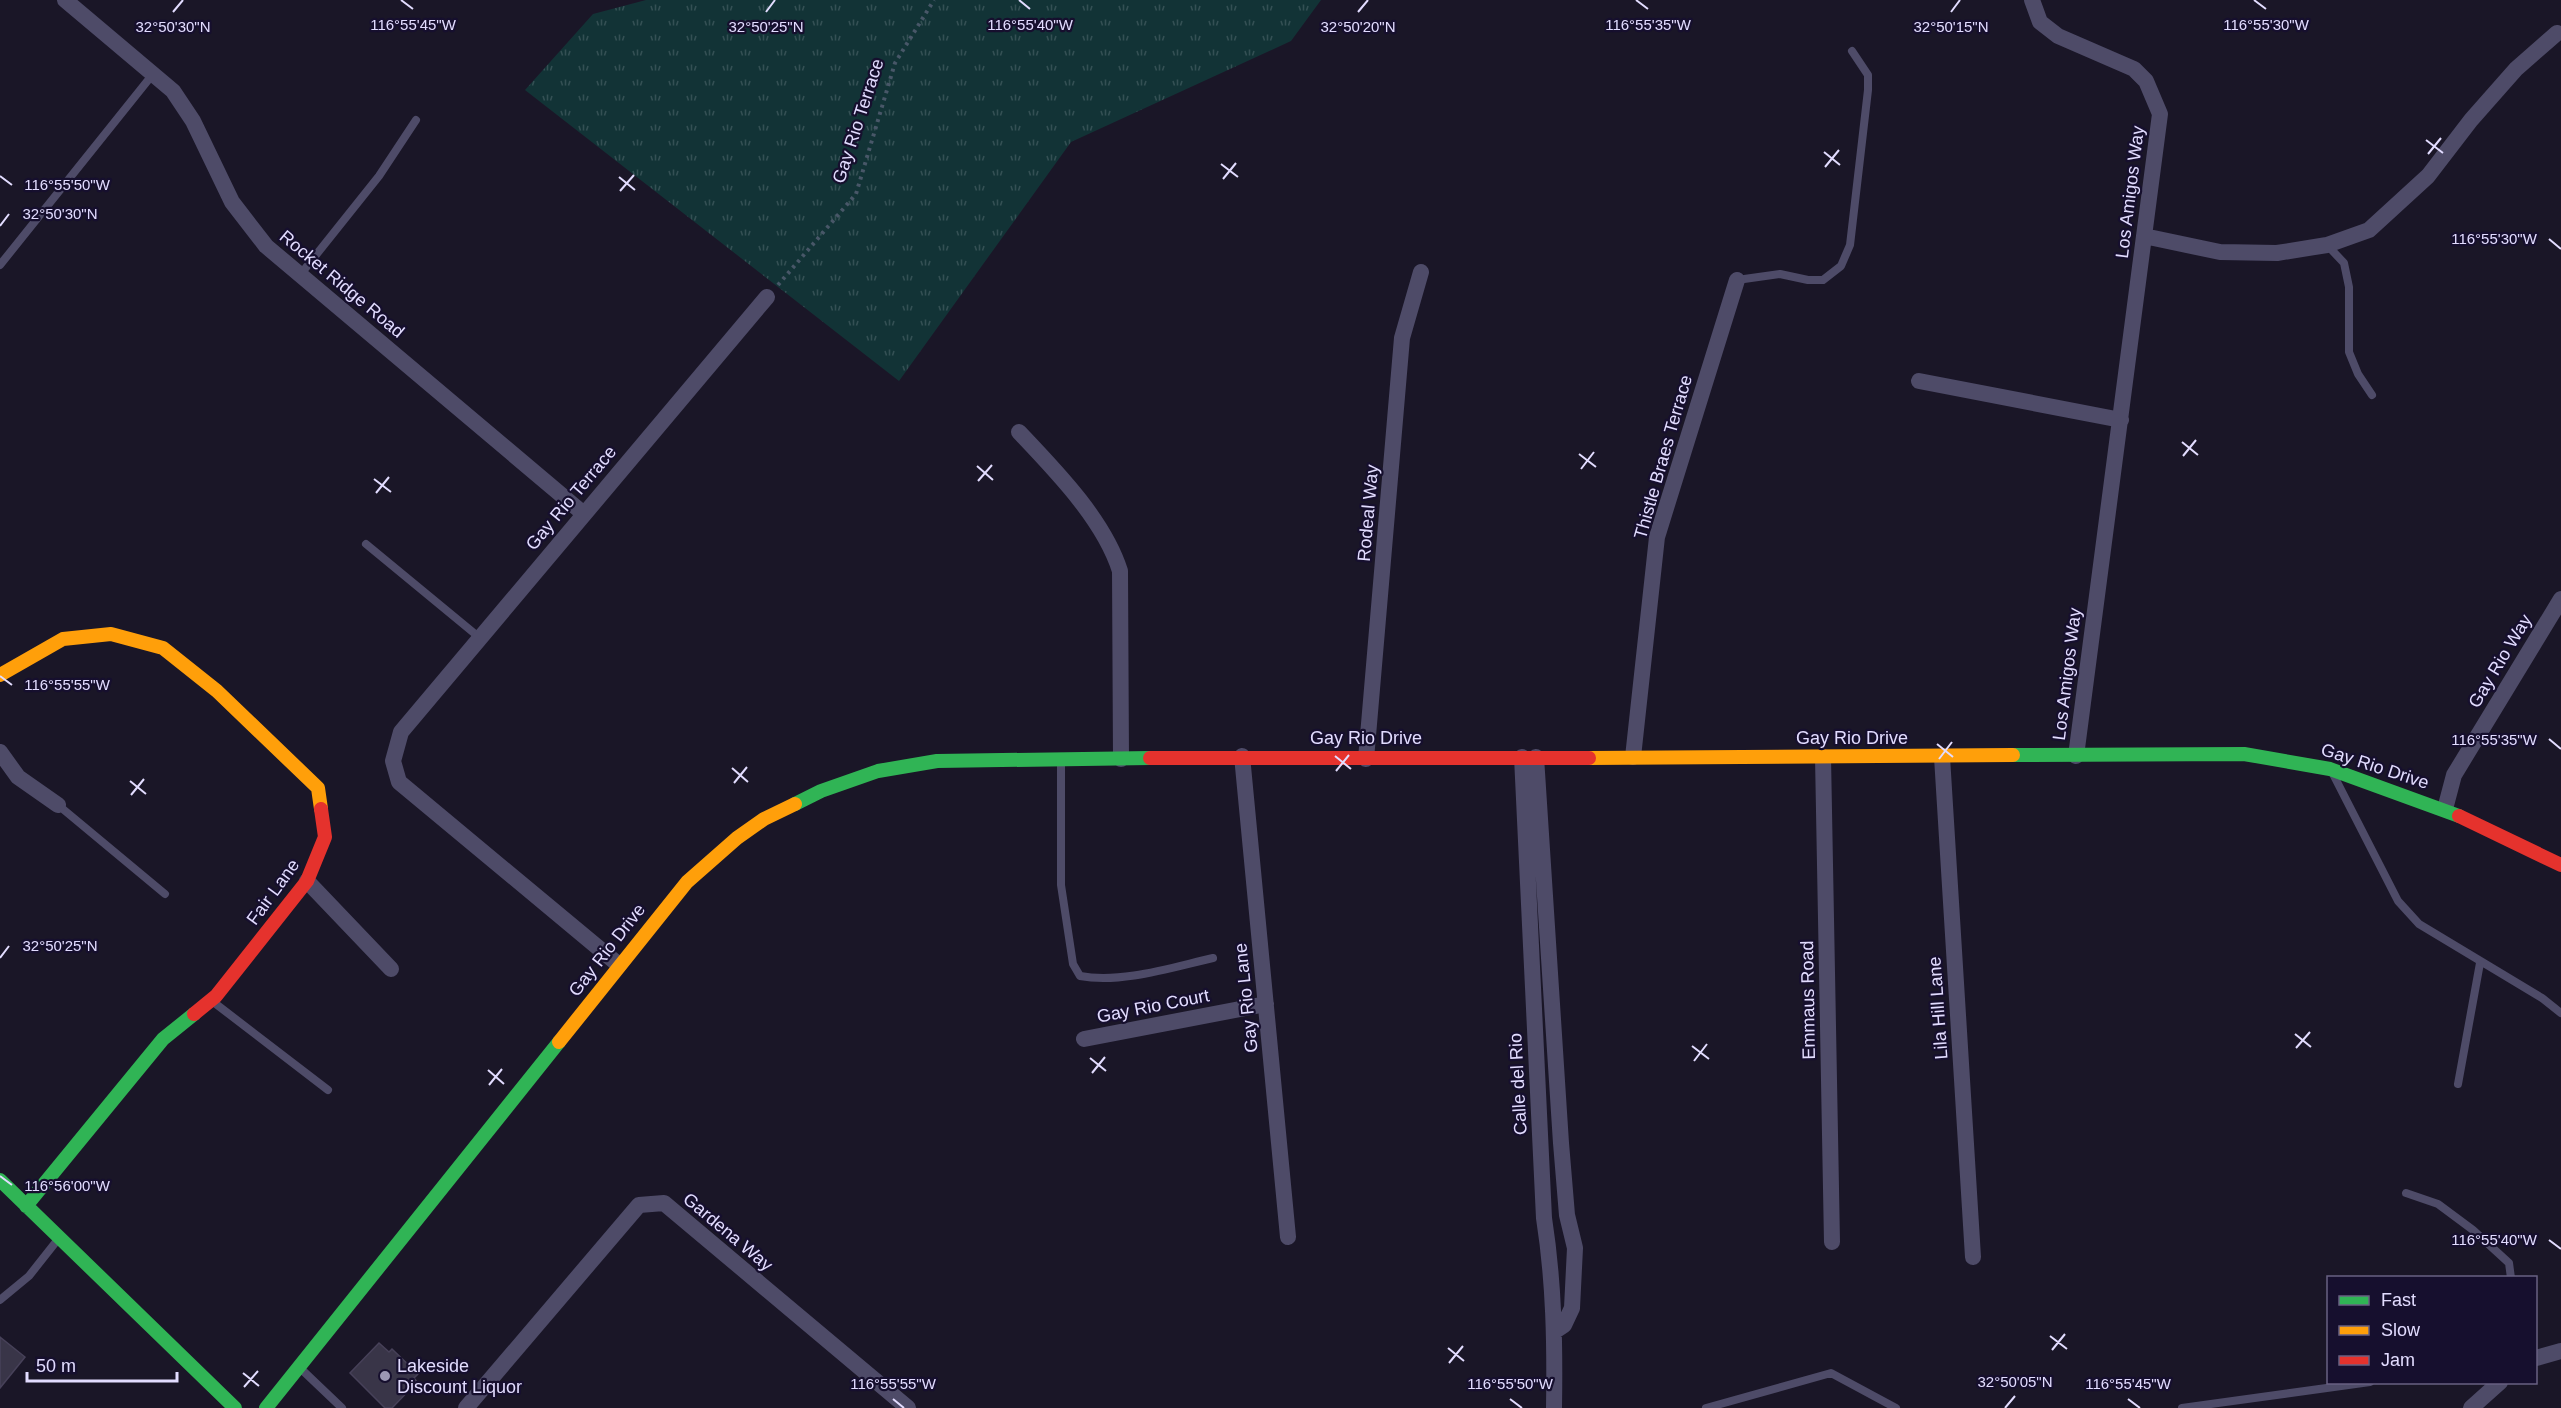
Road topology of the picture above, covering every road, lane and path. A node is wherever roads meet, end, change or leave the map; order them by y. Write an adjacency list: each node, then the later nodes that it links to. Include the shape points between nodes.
1 (65, 0): 6 (street, Rocket Ridge Road)
2 (934, 0): 14 (path, Gay Rio Terrace, via 895,63 856,194)
3 (2032, 0): 8 (street, Los Amigos Way, via 2040,22 2058,36 2133,69 2146,81 2160,114)
4 (2557, 33): 9 (street, via 2516,69 2428,176 2369,230)
5 (1852, 51): 13 (lane, via 1868,75 1868,90 1850,245 1841,266 1823,280 1780,274)
6 (153, 74): 10 (lane); 12 (street, Rocket Ridge Road, via 173,91 193,121 232,202 266,246)
7 (416, 120): 12 (lane, via 379,176)
8 (2144, 236): 9 (street, via 2248,254); 17 (street, Los Amigos Way)
9 (2327, 245): 16 (lane, via 2344,263 2349,287 2349,352)
10 (0, 265)
11 (1421, 272): 32 (street, Rodeal Way, via 1402,338)
12 (300, 275): 19 (street, Rocket Ridge Road)
13 (1737, 280): 28 (street, Thistle Braes Terrace, via 1657,537)
14 (767, 297): 19 (street, Gay Rio Terrace)
15 (1919, 381): 17 (street)
16 (2372, 395)
17 (2121, 420): 26 (street, Los Amigos Way)
18 (1019, 432): 31 (street, via 1067,483 1114,553 1120,571)
19 (584, 514): 22 (street, Gay Rio Terrace)
20 (366, 544): 22 (lane)
21 (2561, 599): 36 (street, Gay Rio Way, via 2454,775)
22 (480, 638): 42 (street, Gay Rio Terrace, via 401,732 393,761 399,782)
23 (0, 675): 38 (street, Fair Lane, via 63,639 111,634 163,648 218,691 318,788 325,837)
24 (0, 752): 35 (street, via 18,777)
25 (1242, 756): 31 (street, Gay Rio Drive); 32 (street, Gay Rio Drive); 45 (street, Gay Rio Lane)
26 (2076, 756): 30 (street, Gay Rio Drive); 34 (street, Gay Rio Drive, via 2244,754)
27 (1529, 757): 28 (street, Gay Rio Drive); 32 (street, Gay Rio Drive); 59 (street, Calle del Rio, via 1545,1218); 59 (street, via 1567,1215 1575,1248 1572,1308 1564,1325)
28 (1633, 757): 29 (street, Gay Rio Drive)
29 (1823, 757): 30 (street, Gay Rio Drive); 55 (street, Emmaus Road)
30 (1942, 757): 56 (street, Lila Hill Lane)
31 (1121, 759): 33 (street, Gay Rio Drive)
32 (1366, 759)
33 (1061, 760): 40 (lane, via 1061,885 1073,964 1080,976 1093,979 1152,973); 42 (street, Gay Rio Drive, via 927,762 878,771 821,790 764,819 711,859 665,907)
34 (2330, 769): 36 (street, Gay Rio Drive); 41 (lane, via 2398,901 2419,924)
35 (58, 805): 39 (lane)
36 (2445, 809): 37 (street, Gay Rio Drive)
37 (2561, 865)
38 (307, 881): 43 (street); 44 (street, Fair Lane)
39 (165, 894)
40 (1213, 958)
41 (2481, 963): 46 (lane, via 2542,998); 48 (lane)
42 (619, 965): 62 (street, Gay Rio Drive)
43 (391, 969)
44 (211, 1000): 49 (lane); 52 (street, Fair Lane, via 163,1039)
45 (1266, 1004): 47 (street, Gay Rio Court); 53 (street, Gay Rio Lane)
46 (2561, 1014)
47 (1084, 1039)
48 (2458, 1084)
49 (328, 1090)
50 (0, 1180): 52 (street)
51 (2406, 1193): 57 (lane, via 2438,1204 2474,1230 2509,1263)
52 (26, 1206): 54 (street)
53 (1288, 1237)
54 (60, 1238): 58 (lane, via 29,1276); 65 (street)
55 (1832, 1242)
56 (1973, 1257)
57 (2511, 1276)
58 (0, 1300)
59 (1555, 1331): 70 (street, Calle del Rio)
60 (2561, 1351): 61 (street)
61 (2537, 1357)
62 (299, 1367): 66 (street, Gay Rio Drive); 67 (lane)
63 (2362, 1384): 73 (lane)
64 (2499, 1384): 74 (street)
65 (236, 1408)
66 (266, 1408)
67 (342, 1408)
68 (466, 1408): 69 (street, Gardena Way, via 639,1205 664,1203)
69 (908, 1408)
70 (1554, 1408)
71 (1706, 1408): 72 (lane, via 1831,1373)
72 (1896, 1408)
73 (2182, 1408)
74 (2471, 1408)

